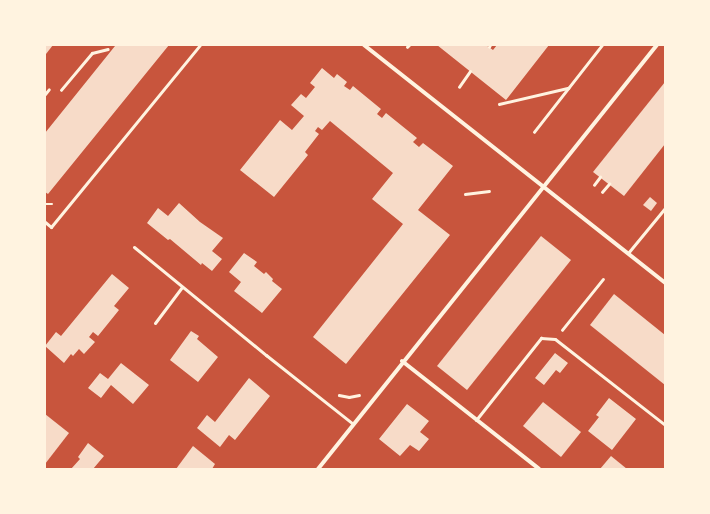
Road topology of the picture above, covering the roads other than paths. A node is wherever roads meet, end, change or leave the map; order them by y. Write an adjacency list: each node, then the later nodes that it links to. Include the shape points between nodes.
1 (200, 45): 8 (lane, via 51,227)
2 (364, 45): 6 (street)
3 (657, 45): 6 (street)
4 (49, 89): 5 (lane)
5 (45, 94)
6 (544, 186): 10 (street); 14 (street)
7 (665, 208): 10 (lane)
8 (45, 222)
9 (134, 247): 12 (lane)
10 (628, 253): 11 (street)
11 (665, 283)
12 (182, 287): 13 (lane); 16 (lane)
13 (154, 323)
14 (402, 361): 15 (street); 16 (street)
15 (476, 420): 17 (lane, via 541,338 555,339); 19 (street)
16 (353, 424): 18 (street)
17 (665, 425)
18 (318, 469)
19 (539, 469)

